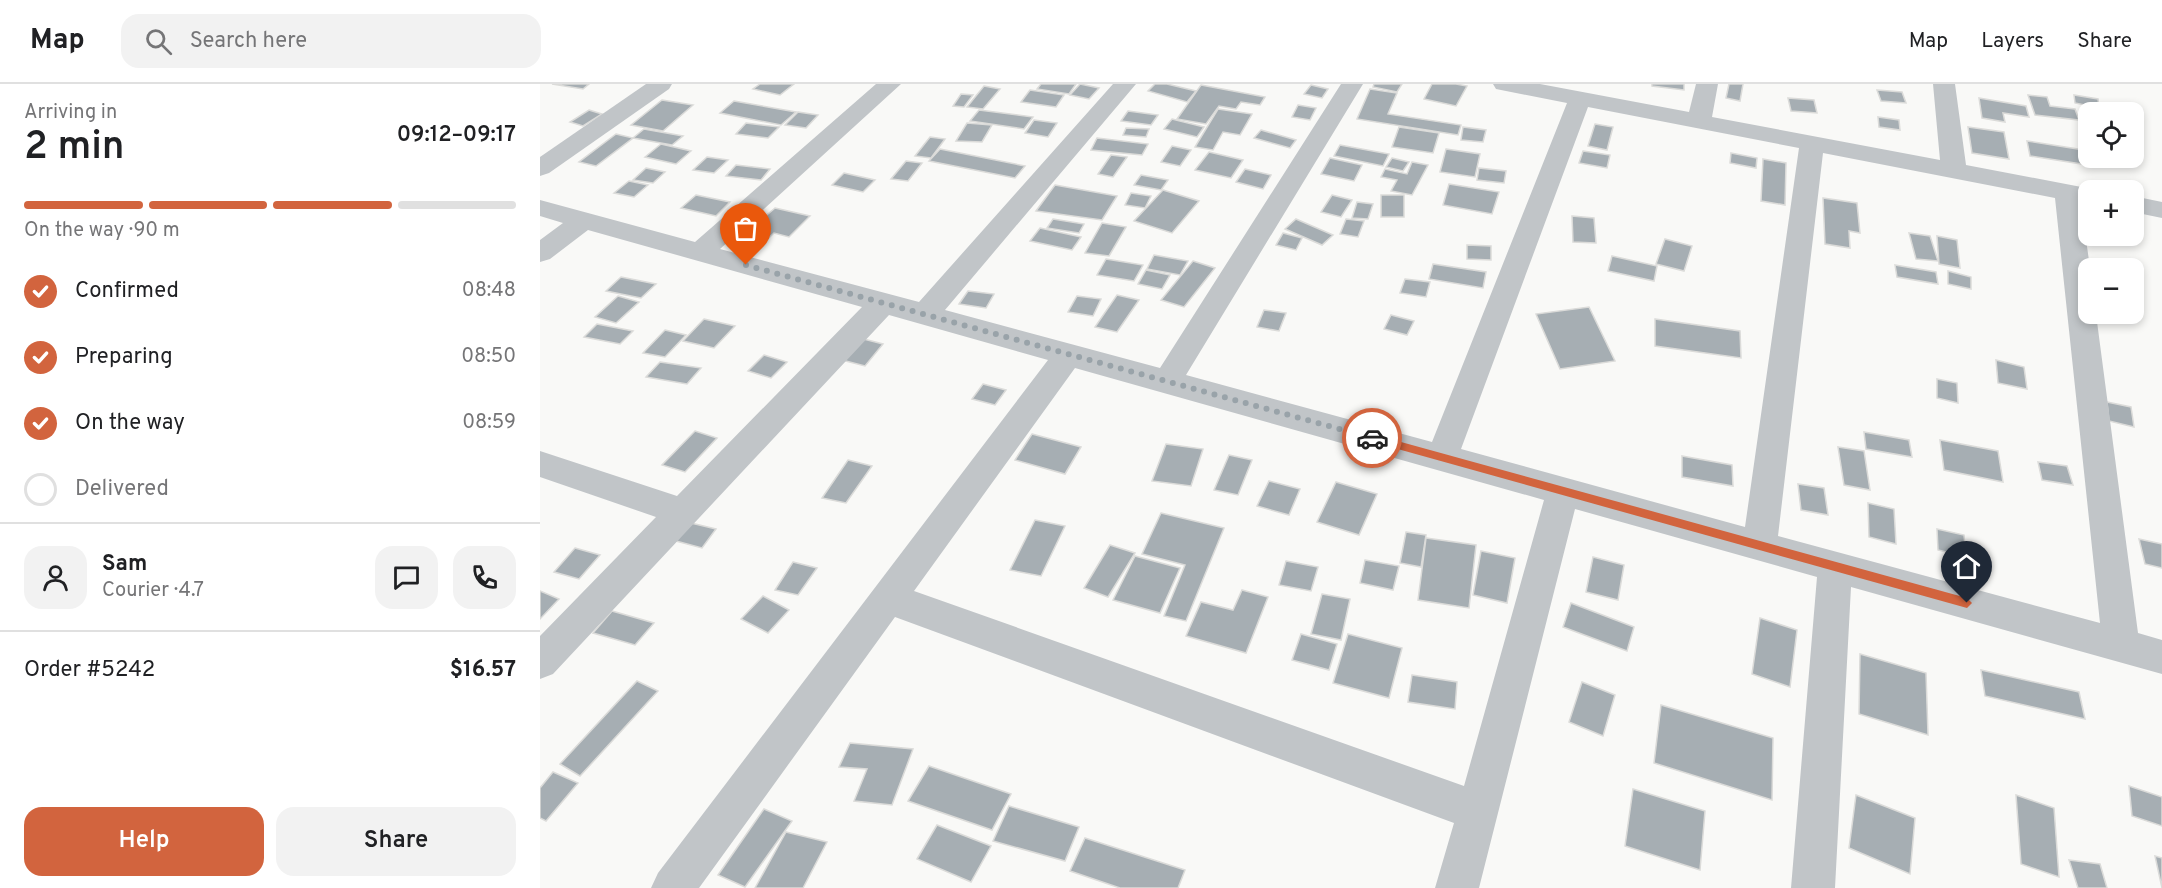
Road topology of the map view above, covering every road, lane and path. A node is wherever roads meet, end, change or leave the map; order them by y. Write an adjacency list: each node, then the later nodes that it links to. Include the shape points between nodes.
1 (661, 84): 11 (street)
2 (890, 84): 19 (street)
3 (1125, 84): 22 (street)
4 (1352, 84): 24 (street)
5 (1504, 84): 8 (street)
6 (1707, 84): 9 (street)
7 (1944, 84): 12 (street)
8 (1580, 99): 9 (street); 25 (street)
9 (1699, 122): 10 (street)
10 (1812, 144): 12 (street); 29 (street)
11 (540, 168)
12 (1954, 171): 13 (street)
13 (2078, 194)
14 (2144, 206): 16 (street)
15 (540, 208): 17 (street)
16 (2162, 210)
17 (584, 220): 19 (street); 20 (street)
18 (2083, 246): 32 (street)
19 (700, 252): 21 (street)
20 (540, 253)
21 (883, 303): 22 (street); 28 (street)
22 (925, 314): 23 (street)
23 (1069, 354): 24 (street); 31 (street)
24 (1167, 381): 25 (street)
25 (1442, 458): 27 (street)
26 (540, 464): 28 (street)
27 (1563, 491): 29 (street); 35 (street)
28 (684, 513): 34 (street)
29 (1760, 546): 30 (street)
30 (1835, 566): 32 (street); 38 (street)
31 (888, 597): 35 (street); 36 (street)
32 (2121, 646): 33 (street)
33 (2162, 657)
34 (540, 662)
35 (1477, 811): 37 (street)
36 (673, 888)
37 (1456, 888)
38 (1813, 888)

